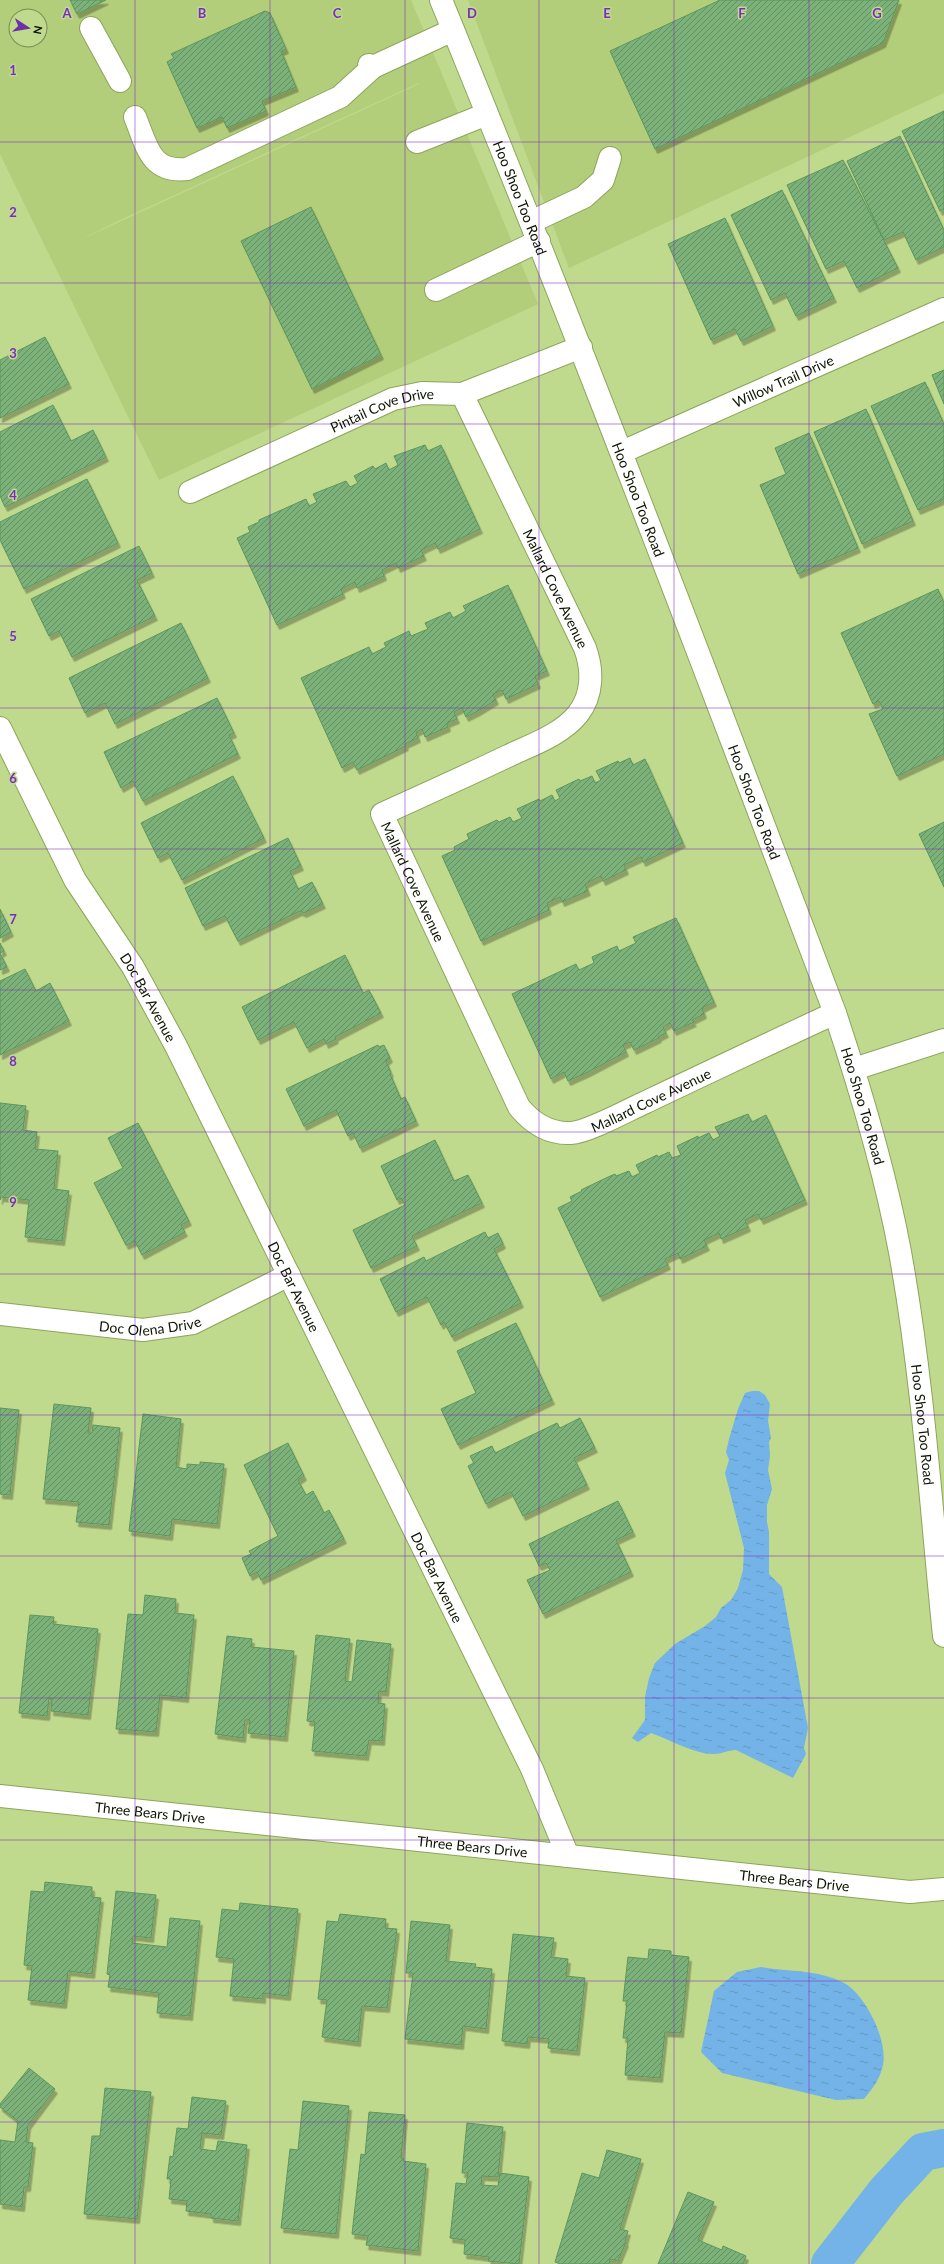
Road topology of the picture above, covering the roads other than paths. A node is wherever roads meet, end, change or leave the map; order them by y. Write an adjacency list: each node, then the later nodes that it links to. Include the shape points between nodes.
1 (441, 0): 3 (street, Hoo Shoo Too Road)
2 (91, 28): 4 (street)
3 (453, 30): 5 (street, Hoo Shoo Too Road); 6 (street, via 371,66 340,97 188,169 174,170 160,166 152,158)
4 (120, 81)
5 (487, 114): 7 (street); 9 (street, Hoo Shoo Too Road)
6 (135, 117)
7 (417, 142)
8 (610, 158): 9 (street, via 603,180)
9 (535, 232): 10 (street); 12 (street, Hoo Shoo Too Road)
10 (436, 290)
11 (944, 309): 14 (street, Willow Trail Drive)
12 (581, 347): 13 (street, Pintail Cove Drive); 14 (street, Hoo Shoo Too Road)
13 (462, 394): 15 (street, Pintail Cove Drive, via 422,393 393,399); 17 (street, Mallard Cove Avenue, via 585,648 589,660 590,686 578,715 549,737 382,814 519,1107 538,1125 558,1133 572,1133 626,1111)
14 (622, 452): 17 (street, Hoo Shoo Too Road)
15 (190, 492)
16 (0, 728): 20 (street, Doc Bar Avenue, via 75,880 133,966 176,1046)
17 (835, 1013): 19 (street, Hoo Shoo Too Road)
18 (944, 1040): 19 (street)
19 (854, 1069): 22 (street, Hoo Shoo Too Road, via 879,1160 900,1252 911,1320)
20 (289, 1275): 21 (street, Doc Olena Drive, via 192,1323 143,1330); 24 (street, Doc Bar Avenue, via 532,1769)
21 (0, 1314)
22 (944, 1636)
23 (0, 1796): 24 (street, Three Bears Drive)
24 (568, 1856): 25 (street, Three Bears Drive, via 910,1892)
25 (944, 1889)

